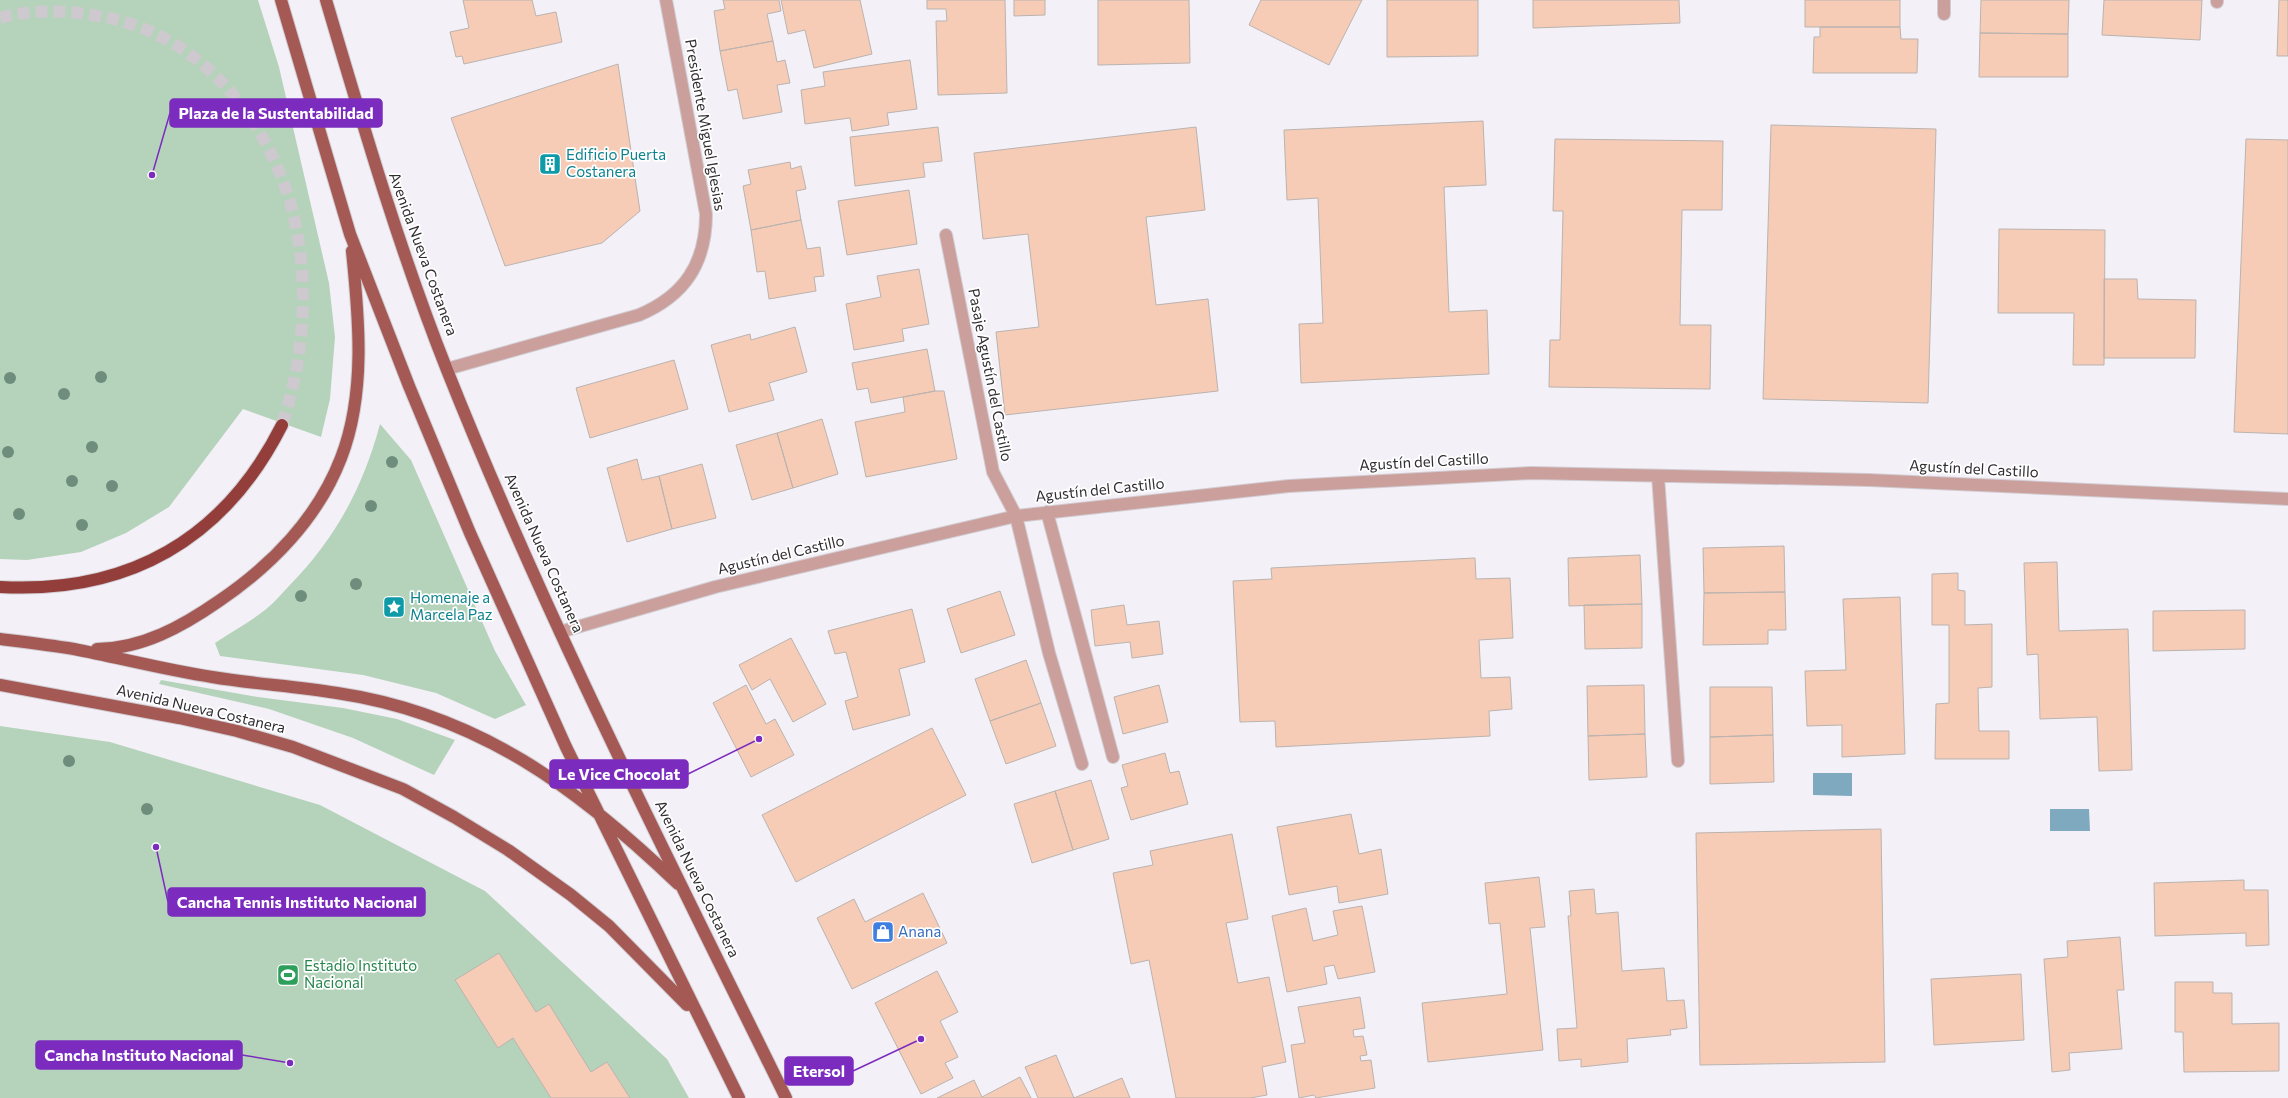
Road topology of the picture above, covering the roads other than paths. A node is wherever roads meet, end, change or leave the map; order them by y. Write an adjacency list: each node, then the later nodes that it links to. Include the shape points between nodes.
1 (280, 0): 6 (main road, Avenida Nueva Costanera)
2 (326, 0): 8 (main road, Avenida Nueva Costanera, via 396,231)
3 (666, 0): 8 (street, Presidente Miguel Iglesias, via 706,214 703,248 696,266 672,297 656,308)
4 (1944, 0): 5 (street)
5 (1944, 14)
6 (350, 234): 17 (main road, via 357,296 357,374 354,404 342,457 308,517 283,548 250,580 196,618 131,646); 22 (main road, Avenida Nueva Costanera, via 470,534)
7 (946, 236): 13 (street, Pasaje Agustín del Castillo, via 993,472)
8 (447, 369): 15 (main road, Avenida Nueva Costanera)
9 (282, 425): 14 (highway, via 267,455 227,506 202,528 153,560 125,572 96,580 51,586)
10 (1658, 476): 11 (street, Agustín del Castillo, via 1869,480); 12 (street, Agustín del Castillo, via 1531,473 1297,485); 20 (street)
11 (2288, 499)
12 (1047, 512): 13 (street, Agustín del Castillo); 19 (street)
13 (1016, 516): 15 (street, Agustín del Castillo, via 715,587); 21 (street, Pasaje Agustín del Castillo, via 1049,653)
14 (0, 587)
15 (560, 632): 23 (main road, Avenida Nueva Costanera)
16 (0, 639): 17 (main road, Avenida Nueva Costanera)
17 (72, 649): 22 (main road, Avenida Nueva Costanera, via 210,677 338,693 405,709 472,732 516,754)
18 (0, 685): 24 (main road, Avenida Nueva Costanera, via 237,731 293,747 403,789 508,850 571,895 609,926)
19 (1113, 757)
20 (1678, 761)
21 (1082, 764)
22 (596, 810): 23 (main road); 24 (main road, Avenida Nueva Costanera)
23 (683, 888): 26 (main road, Avenida Nueva Costanera)
24 (695, 1013): 25 (main road, Avenida Nueva Costanera)
25 (739, 1098)
26 (786, 1098)

